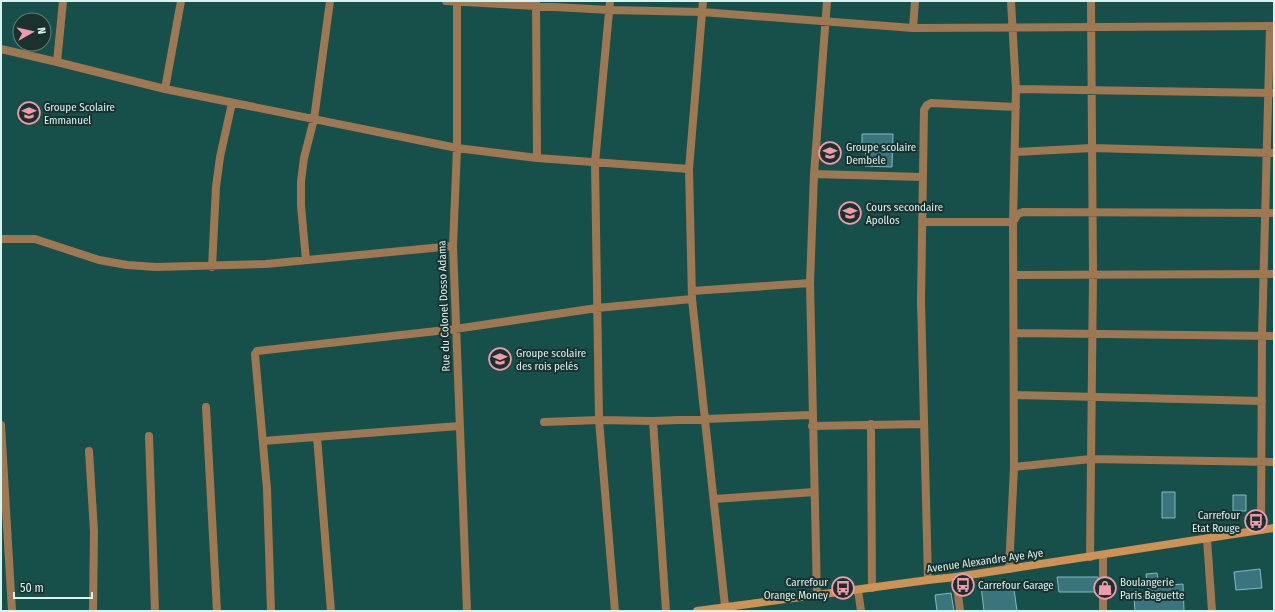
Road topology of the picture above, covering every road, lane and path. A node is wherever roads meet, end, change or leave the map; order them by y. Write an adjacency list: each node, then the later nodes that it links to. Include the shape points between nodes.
1 (63, 1): 21 (street)
2 (181, 1): 22 (street)
3 (330, 1): 28 (street)
4 (446, 1): 11 (street)
5 (610, 1): 13 (street)
6 (703, 1): 14 (street)
7 (827, 1): 15 (street)
8 (915, 1): 18 (street)
9 (1011, 1): 17 (street)
10 (1091, 1): 19 (street)
11 (457, 2): 12 (street); 29 (street, Rue du Colonel Dosso Adama)
12 (536, 3): 13 (street); 33 (street)
13 (610, 10): 14 (street); 34 (street)
14 (702, 12): 15 (street); 35 (street)
15 (825, 21): 18 (street); 36 (street)
16 (1272, 26): 19 (street); 25 (street)
17 (1013, 27): 18 (street); 19 (street); 23 (street)
18 (914, 28)
19 (1090, 28): 24 (street)
20 (1, 49): 21 (street)
21 (57, 62): 22 (street)
22 (165, 89): 26 (street)
23 (1016, 89): 24 (street); 27 (street)
24 (1092, 90): 25 (street); 30 (street)
25 (1271, 93): 32 (street)
26 (232, 103): 28 (street); 46 (street, via 216,187)
27 (1016, 107): 31 (street); 37 (street, via 930,103 926,105)
28 (314, 119): 29 (street); 45 (street, via 301,181 300,206)
29 (457, 148): 33 (street); 44 (street, Rue du Colonel Dosso Adama)
30 (1092, 148): 31 (street); 32 (street); 38 (street)
31 (1016, 152): 42 (street)
32 (1270, 153): 39 (street)
33 (537, 158): 34 (street)
34 (594, 163): 35 (street); 53 (street)
35 (689, 169): 52 (street)
36 (814, 174): 37 (street); 51 (street)
37 (923, 177): 41 (street)
38 (1092, 212): 39 (street); 42 (street, via 1023,212 1018,214); 47 (street)
39 (1265, 213): 40 (street); 48 (street)
40 (1274, 213)
41 (922, 222): 42 (street); 69 (street)
42 (1013, 222): 50 (street)
43 (1, 239): 46 (street, via 35,239 99,260 127,265)
44 (453, 246): 45 (street); 54 (street, Rue du Colonel Dosso Adama)
45 (306, 260): 46 (street)
46 (212, 267)
47 (1093, 274): 48 (street); 50 (street); 56 (street)
48 (1264, 274): 49 (street); 57 (street)
49 (1274, 274)
50 (1014, 275): 55 (street)
51 (810, 283): 52 (street); 63 (street)
52 (692, 295): 53 (street); 64 (street)
53 (597, 308): 54 (street); 65 (street)
54 (455, 329): 71 (street, Rue du Colonel Dosso Adama); 75 (street, via 258,350 256,354)
55 (1015, 333): 56 (street); 59 (street)
56 (1092, 333): 57 (street); 60 (street)
57 (1262, 336): 58 (street); 61 (street)
58 (1274, 336)
59 (1015, 395): 60 (street); 80 (street)
60 (1091, 395): 61 (street); 77 (street)
61 (1262, 401): 78 (street)
62 (206, 406): 98 (street)
63 (811, 415): 64 (street); 72 (street)
64 (706, 418): 66 (street); 82 (street)
65 (599, 420): 66 (street); 67 (street); 102 (street)
66 (653, 421): 103 (street)
67 (544, 422)
68 (871, 424): 69 (street); 72 (street); 91 (street)
69 (923, 424): 90 (street)
70 (1, 425): 95 (street)
71 (459, 426): 74 (street); 101 (street, Rue du Colonel Dosso Adama)
72 (812, 426): 81 (street)
73 (149, 436): 97 (street)
74 (317, 437): 75 (street); 100 (street)
75 (263, 441): 99 (street)
76 (90, 451): 96 (street, via 94,531)
77 (1091, 459): 78 (street); 80 (street); 87 (street)
78 (1262, 462): 79 (street); 84 (street)
79 (1274, 462)
80 (1014, 467): 88 (street)
81 (814, 492): 82 (street); 93 (street)
82 (715, 499): 94 (street)
83 (1274, 528): 84 (street, Avenue Alexandre Aye Aye)
84 (1261, 530): 85 (street, Avenue Alexandre Aye Aye)
85 (1207, 539): 86 (street, Avenue Alexandre Aye Aye); 108 (street)
86 (1103, 556): 87 (street, Avenue Alexandre Aye Aye); 107 (street)
87 (1090, 557): 88 (street, Avenue Alexandre Aye Aye)
88 (1009, 569): 89 (street, Avenue Alexandre Aye Aye)
89 (956, 578): 90 (street, Avenue Alexandre Aye Aye); 106 (street)
90 (928, 580): 91 (street, Avenue Alexandre Aye Aye)
91 (872, 588): 92 (street, Avenue Alexandre Aye Aye)
92 (858, 590): 93 (street, Avenue Alexandre Aye Aye); 105 (street)
93 (817, 596): 94 (street, Avenue Alexandre Aye Aye)
94 (725, 606): 104 (street, Avenue Alexandre Aye Aye)
95 (12, 611)
96 (93, 611)
97 (155, 611)
98 (217, 611)
99 (271, 611)
100 (331, 611)
101 (467, 611)
102 (615, 611)
103 (666, 611)
104 (697, 611)
105 (861, 611)
106 (960, 611)
107 (1103, 611)
108 (1212, 611)

